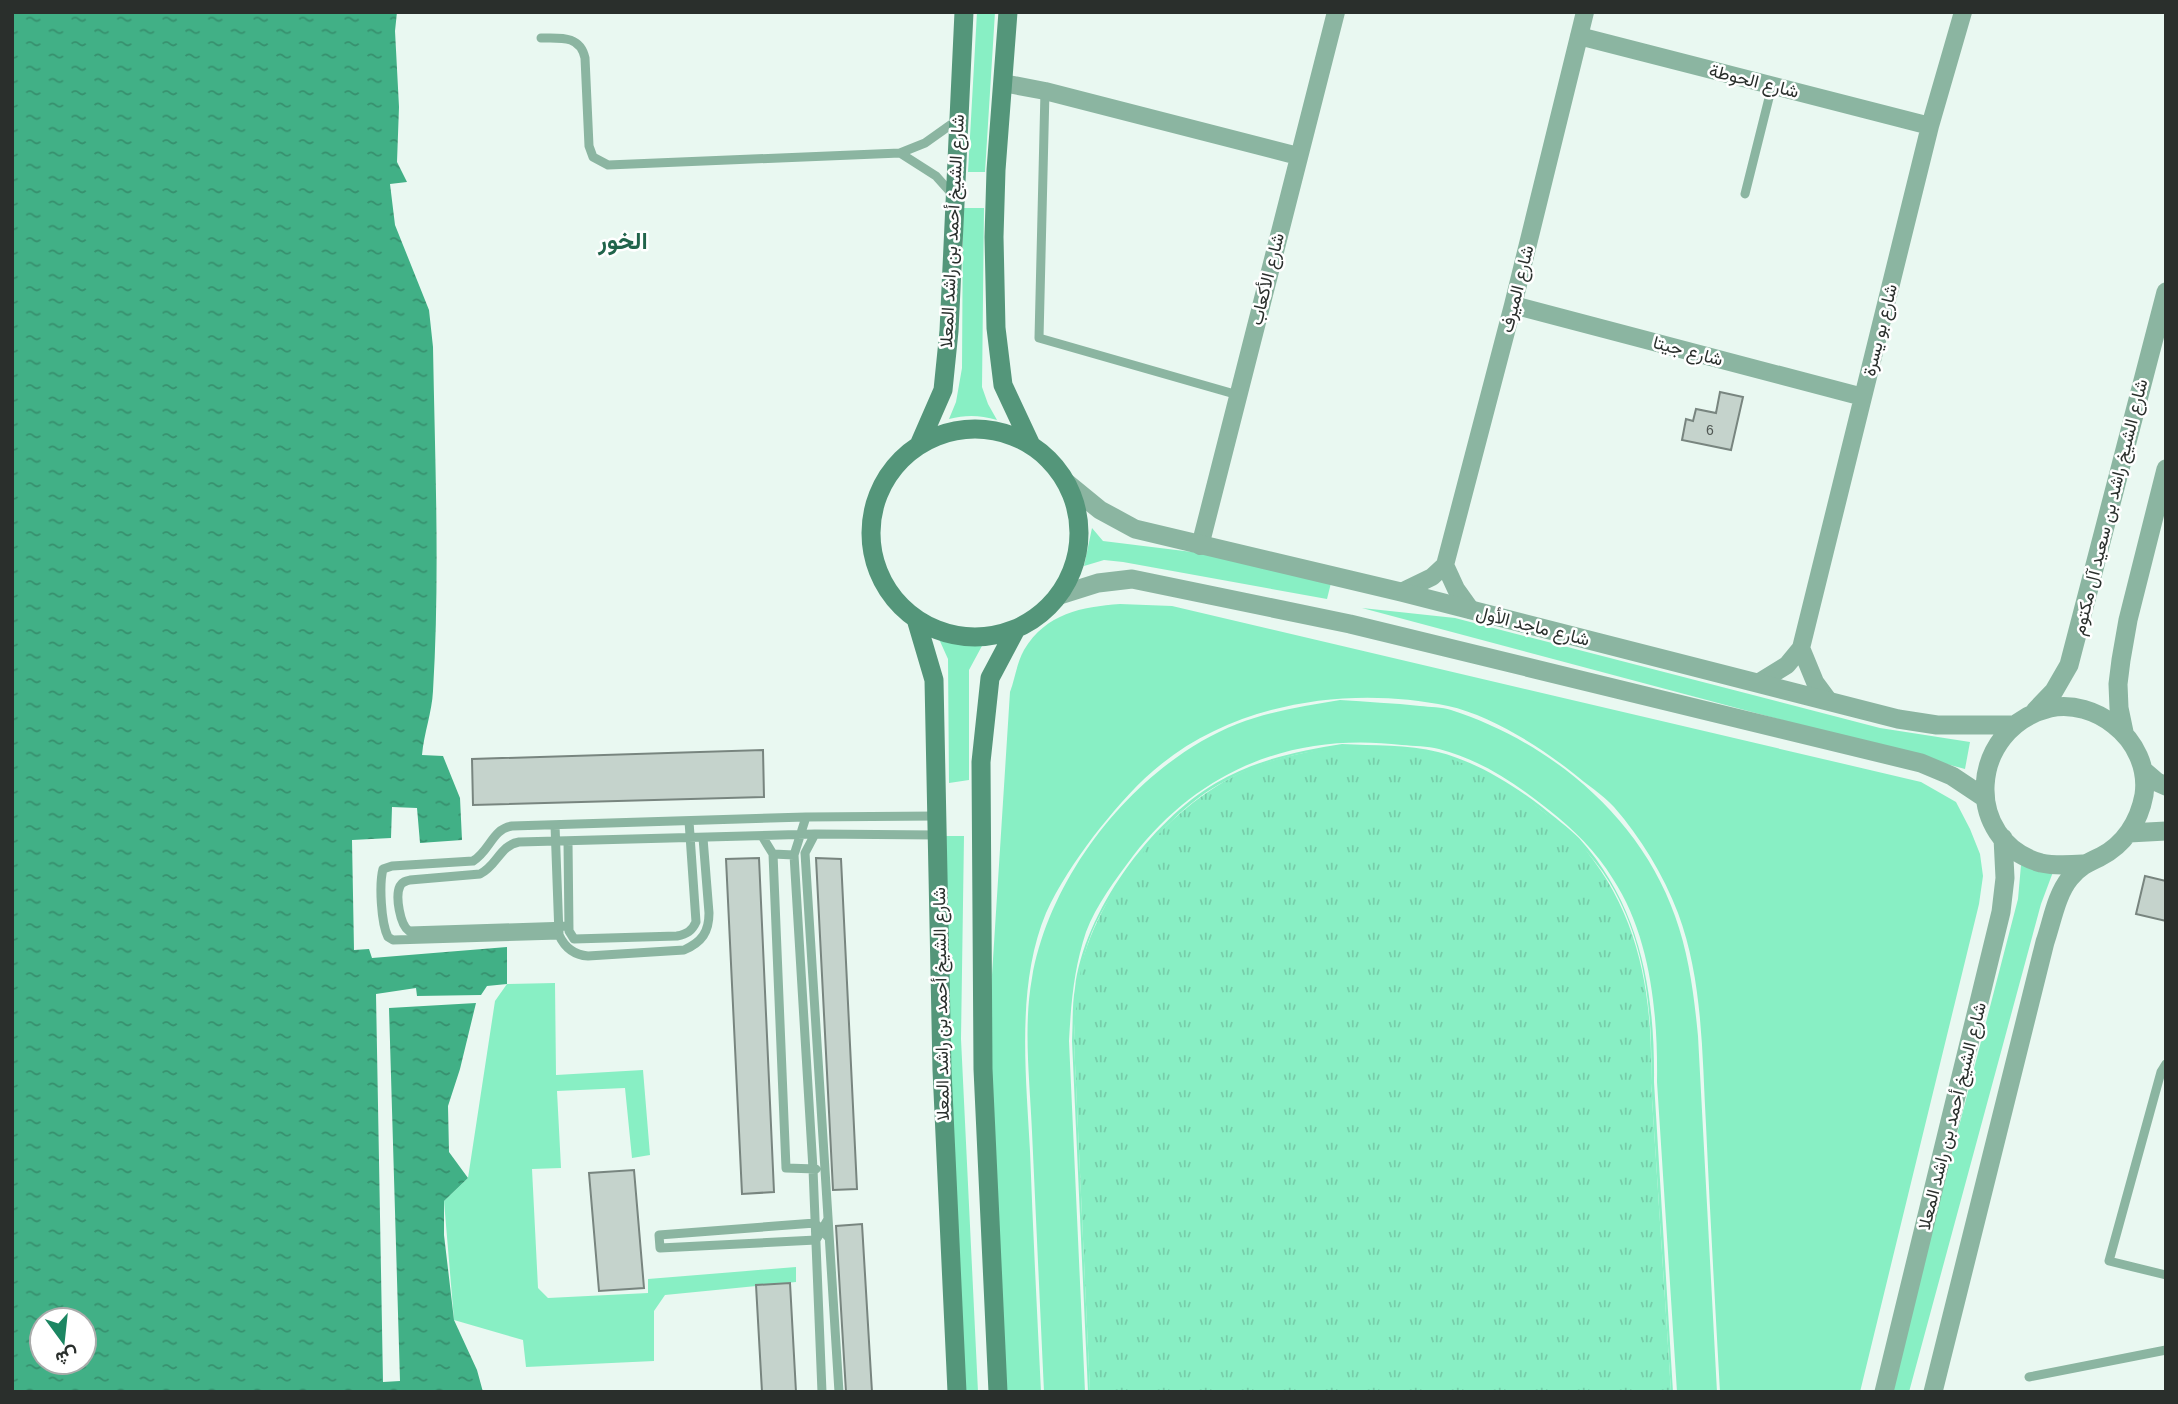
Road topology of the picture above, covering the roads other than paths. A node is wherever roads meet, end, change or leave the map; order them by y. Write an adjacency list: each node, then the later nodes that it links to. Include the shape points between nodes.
1 (964, 12): 11 (main road, شارع الشيخ أحمد بن راشد المعلا)
2 (1008, 12): 8 (main road)
3 (1336, 12): 14 (street, شارع الأكعاب)
4 (1585, 12): 6 (street, شارع الميرف)
5 (1963, 12): 12 (street, شارع بو يسرة)
6 (1579, 36): 9 (street, شارع الحوطة); 18 (street, شارع الميرف)
7 (541, 38): 13 (lane, via 567,38 582,47 589,146 602,164)
8 (1003, 82): 10 (street); 22 (main road, via 994,211 996,328 1003,385)
9 (1772, 86): 12 (street, شارع الحوطة); 15 (lane)
10 (1045, 91): 14 (street); 19 (lane, via 1039,338)
11 (958, 119): 13 (lane, via 937,136); 16 (main road, شارع الشيخ أحمد بن راشد المعلا)
12 (1930, 127): 20 (street, شارع بو يسرة)
13 (900, 153): 16 (lane, via 930,171)
14 (1298, 156): 19 (street, شارع الأكعاب)
15 (1745, 194)
16 (954, 197): 21 (main road, شارع الشيخ أحمد بن راشد المعلا, via 943,390)
17 (2166, 292): 35 (street, شارع الشيخ راشد بن سعيد آل مكتوم, via 2069,666)
18 (1513, 305): 20 (street, شارع جيتا); 26 (street, شارع الميرف)
19 (1238, 395): 25 (street, شارع الأكعاب)
20 (1863, 397): 32 (street, شارع بو يسرة)
21 (919, 445): 22 (main road, via 955,430 995,430); 30 (main road, via 893,468 876,498 870,532 875,565 891,596)
22 (1031, 445): 24 (main road, via 1046,455)
23 (2166, 469): 37 (street, via 2121,660 2118,684)
24 (1068, 482): 25 (street, شارع ماجد الأول, via 1100,510 1135,528); 28 (main road, via 1079,520 1077,559)
25 (1200, 546): 27 (street, شارع ماجد الأول)
26 (1445, 565): 27 (street); 29 (street)
27 (1401, 592): 29 (street, شارع ماجد الأول)
28 (1060, 594): 31 (main road, via 1048,609); 40 (street, via 1132,579 1350,624 1920,763 1952,776)
29 (1471, 610): 33 (street, شارع ماجد الأول)
30 (916, 619): 31 (main road, via 947,634 982,637); 44 (main road, شارع الشيخ أحمد بن راشد المعلا, via 934,680)
31 (1016, 629): 73 (main road, via 990,678 981,762 983,1069)
32 (1801, 648): 33 (street, via 1787,665); 34 (street, via 1815,682)
33 (1758, 683): 34 (street, شارع ماجد الأول)
34 (1829, 701): 36 (street, شارع ماجد الأول, via 1937,725)
35 (2034, 712): 36 (street); 37 (street, via 2058,706 2082,708 2105,717)
36 (2013, 725): 40 (street, via 1995,746 1986,771)
37 (2124, 733): 38 (street)
38 (2143, 770): 39 (street); 46 (street, via 2140,813)
39 (2166, 786)
40 (1985, 798): 52 (street, via 1991,820)
41 (806, 817): 42 (lane); 44 (lane); 48 (lane)
42 (689, 821): 43 (lane); 50 (lane)
43 (555, 825): 53 (lane); 59 (lane, via 505,827 473,861 387,867 381,878 384,928 393,940)
44 (937, 825): 47 (lane); 72 (main road, شارع الشيخ أحمد بن راشد المعلا, via 942,1070)
45 (2166, 831): 46 (street)
46 (2129, 833): 57 (street, via 2116,847)
47 (815, 834): 48 (lane); 62 (lane, via 805,853)
48 (800, 835): 49 (lane); 56 (lane)
49 (762, 836): 51 (lane); 55 (lane)
50 (690, 838): 51 (lane); 54 (lane); 58 (lane, via 696,914 692,929 677,936 579,940 571,935)
51 (703, 838): 59 (lane, via 709,925 695,945 684,950 589,956 573,953)
52 (2003, 838): 57 (street, via 2040,862); 74 (street, شارع الشيخ أحمد بن راشد المعلا, via 2001,912)
53 (555, 842): 54 (lane); 59 (lane); 59 (lane, via 510,844 480,874 410,880 399,890 402,924 409,932)
54 (568, 842): 58 (lane)
55 (773, 854): 56 (lane); 61 (lane, via 786,1168)
56 (794, 855): 61 (lane)
57 (2083, 864): 75 (street, via 2058,900 2045,942)
58 (569, 926): 59 (lane)
59 (558, 930)
60 (2166, 1063): 67 (lane, via 2109,1261)
61 (813, 1169): 62 (lane); 64 (lane)
62 (825, 1169): 63 (lane)
63 (828, 1219): 64 (lane); 65 (lane)
64 (818, 1227): 65 (lane); 66 (lane); 66 (lane, via 659,1235 660,1248)
65 (829, 1238): 71 (lane)
66 (816, 1240): 70 (lane)
67 (2166, 1275)
68 (2166, 1350): 69 (lane)
69 (2029, 1377)
70 (822, 1392)
71 (838, 1392)
72 (957, 1392)
73 (998, 1392)
74 (1884, 1392)
75 (1933, 1392)

